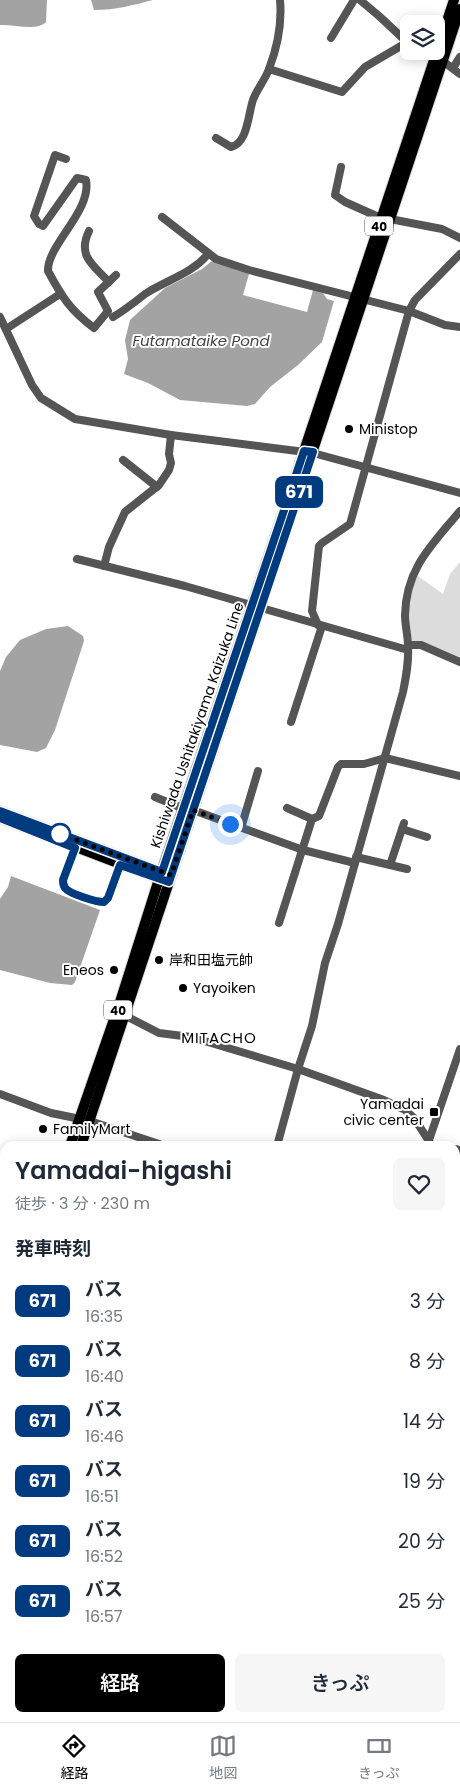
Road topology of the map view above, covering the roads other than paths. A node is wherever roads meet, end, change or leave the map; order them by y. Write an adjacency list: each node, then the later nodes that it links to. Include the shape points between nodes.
1 (280, 0): 15 (street, via 282,15)
2 (354, 0): 8 (street)
3 (360, 0): 6 (street)
4 (454, 0): 7 (main road, Kishiwada Ushitakiyama Kaizuka Line / 40)
5 (460, 10): 9 (main road, Kishiwada Ushitakiyama Kaizuka Line / 40)
6 (400, 34)
7 (445, 35)
8 (331, 38)
9 (445, 45)
10 (400, 47): 15 (street, via 365,67 342,92)
11 (460, 57): 14 (street)
12 (439, 60): 21 (main road, Kishiwada Ushitakiyama Kaizuka Line / 40)
13 (441, 60): 14 (street)
14 (453, 68): 16 (street)
15 (269, 69): 17 (street, via 252,101 241,142 231,147)
16 (460, 74)
17 (216, 138)
18 (66, 159): 28 (street, via 55,156 34,216 43,226 77,178 86,180 86,194 79,210 48,265)
19 (340, 167): 21 (street, via 335,195)
20 (162, 217): 24 (street)
21 (385, 218): 23 (street, via 442,229); 29 (main road, Kishiwada Ushitakiyama Kaizuka Line / 40)
22 (89, 231): 27 (street, via 84,244 86,258)
23 (460, 238)
24 (208, 254): 29 (street, via 249,270); 32 (street, via 200,264 145,294)
25 (460, 254): 30 (street, via 415,300)
26 (116, 275): 27 (street)
27 (109, 282): 28 (street, via 98,292 108,311 94,328 77,315)
28 (60, 294): 34 (street)
29 (359, 298): 30 (street); 36 (main road, Kishiwada Ushitakiyama Kaizuka Line / 40)
30 (409, 311): 33 (street); 38 (street)
31 (0, 317): 34 (street)
32 (113, 317)
33 (460, 328)
34 (6, 329): 35 (street, via 41,398 65,414 75,420)
35 (171, 435): 36 (street); 39 (street, via 171,463)
36 (308, 452): 38 (street); 44 (main road, Kishiwada Ushitakiyama Kaizuka Line / 40)
37 (123, 460): 39 (street)
38 (366, 468): 40 (street); 45 (street, via 350,524 319,546 312,610)
39 (157, 487): 43 (street, via 125,512)
40 (460, 493)
41 (460, 511): 46 (street, via 416,567 410,582 405,617)
42 (77, 559): 43 (street)
43 (104, 566): 44 (street)
44 (256, 606): 45 (street); 54 (main road, Kishiwada Ushitakiyama Kaizuka Line / 40)
45 (320, 625): 46 (street); 48 (street)
46 (408, 648): 47 (street, via 421,645); 49 (street, via 407,674)
47 (460, 662)
48 (291, 722)
49 (385, 758): 51 (street); 57 (street, via 364,764 341,764 321,812); 61 (street)
50 (258, 771): 58 (street)
51 (460, 776)
52 (155, 797): 54 (street)
53 (287, 808): 57 (street)
54 (188, 809): 58 (street); 64 (main road, Kishiwada Ushitakiyama Kaizuka Line / 40)
55 (0, 811): 64 (main road)
56 (0, 818): 64 (main road)
57 (312, 819): 60 (street)
58 (241, 828): 60 (street)
59 (427, 837): 62 (street, via 403,826)
60 (303, 850): 61 (street); 65 (street)
61 (356, 860): 62 (street); 68 (street, via 324,963 312,1026)
62 (390, 865): 63 (street)
63 (407, 869)
64 (165, 877): 66 (main road, Kishiwada Ushitakiyama Kaizuka Line / 40); 70 (main road, Kishiwada Ushitakiyama Kaizuka Line / 40, via 120,1002)
65 (279, 923)
66 (124, 1015): 68 (street, via 159,1033 191,1037); 70 (main road, Kishiwada Ushitakiyama Kaizuka Line / 40)
67 (460, 1050): 76 (street)
68 (298, 1069): 74 (street); 75 (street, via 405,1110)
69 (0, 1094): 70 (street, via 50,1113)
70 (84, 1120): 71 (main road, Kishiwada Ushitakiyama Kaizuka Line / 40); 72 (main road, Kishiwada Ushitakiyama Kaizuka Line / 40); 73 (street)
71 (73, 1141)
72 (82, 1141)
73 (149, 1141)
74 (278, 1141)
75 (428, 1141)
76 (431, 1141)

